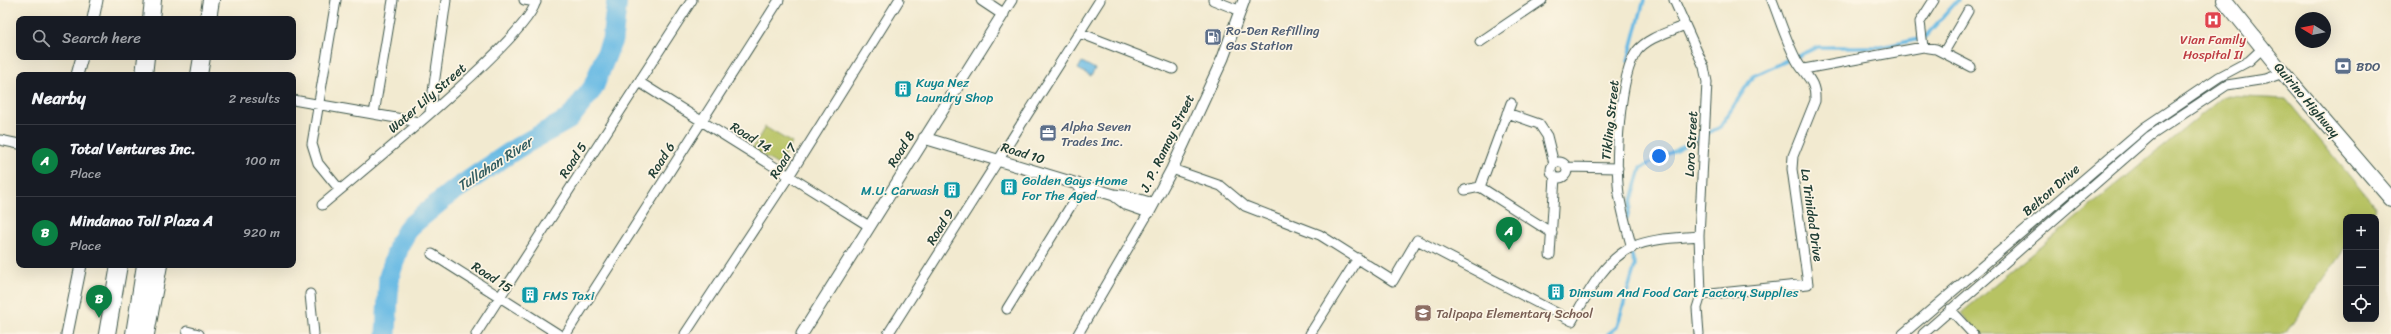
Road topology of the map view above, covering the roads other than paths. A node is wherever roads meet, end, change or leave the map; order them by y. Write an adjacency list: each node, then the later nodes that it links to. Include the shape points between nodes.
1 (97, 0): 25 (street)
2 (153, 0): 26 (highway)
3 (211, 0): 27 (highway)
4 (336, 0): 51 (street)
5 (393, 0): 53 (street)
6 (446, 0): 54 (street)
7 (524, 0): 21 (street)
8 (692, 0): 47 (street, Road 5)
9 (779, 0): 55 (street, Road 6)
10 (899, 0): 67 (street, Road 7)
11 (982, 0): 24 (street)
12 (1012, 0): 24 (street, Road 8)
13 (1100, 0): 29 (street, Road 9)
14 (1213, 0): 22 (street)
15 (1244, 0): 22 (street, J. P. Ramoy Street)
16 (1542, 0): 30 (street)
17 (1674, 0): 28 (street, Loro Street)
18 (1772, 0): 37 (street, La Trinidad Drive)
19 (1934, 0): 31 (street, via 1920,22)
20 (2224, 0): 32 (main road, Quirino Highway)
21 (536, 1): 54 (street, Water Lily Street, via 530,15 472,78)
22 (1241, 11): 64 (street, J. P. Ramoy Street, via 1223,58)
23 (1968, 11): 33 (street)
24 (1003, 14): 57 (street, Road 8)
25 (93, 16)
26 (151, 16)
27 (208, 16)
28 (1685, 25): 66 (street, Tikling Street, via 1646,42 1632,59 1622,102); 78 (street, Loro Street, via 1704,67 1707,82)
29 (1080, 33): 40 (street); 62 (street, Road 9)
30 (1480, 42)
31 (1923, 47): 33 (street); 37 (street)
32 (2263, 48): 38 (street, Belton Drive); 44 (main road, Quirino Highway)
33 (1944, 52): 39 (street)
34 (81, 60): 41 (street)
35 (146, 60): 42 (highway)
36 (202, 60): 43 (highway)
37 (1801, 66): 88 (street, La Trinidad Drive, via 1810,76 1815,93 1815,101 1793,156 1792,170 1808,284)
38 (2242, 66): 45 (street, Belton Drive); 46 (street)
39 (1971, 67)
40 (1173, 69)
41 (78, 72)
42 (144, 72)
43 (200, 72)
44 (2283, 73): 46 (street, Belton Drive); 73 (main road, Quirino Highway)
45 (2222, 76): 48 (street); 60 (street, Belton Drive, via 2145,127)
46 (2249, 81): 48 (street, Belton Drive)
47 (639, 82): 55 (street, Road 14); 89 (street, Road 5)
48 (2227, 85): 61 (street, Belton Drive, via 2150,136)
49 (296, 100): 51 (street)
50 (1512, 103): 52 (street)
51 (317, 104): 53 (street); 71 (street, via 312,144 314,156)
52 (1507, 113): 63 (street, via 1539,124 1547,136); 70 (street)
53 (374, 114): 56 (street)
54 (430, 114): 56 (street, Water Lily Street)
55 (701, 121): 67 (street, Road 14); 101 (street, Road 6)
56 (419, 122): 71 (street, Water Lily Street)
57 (924, 138): 62 (street, Road 10); 76 (street, Road 8)
58 (0, 140): 59 (street)
59 (16, 143)
60 (2120, 148): 61 (street); 108 (street, Belton Drive)
61 (2126, 157): 91 (street, Belton Drive)
62 (998, 160): 69 (street, Road 10); 104 (street, Road 9)
63 (1554, 164): 65 (street, via 1562,163); 68 (street, via 1551,170)
64 (1172, 169): 75 (street, J. P. Ramoy Street); 82 (street, via 1221,186 1245,206 1320,236)
65 (1566, 169): 66 (street); 68 (street, via 1561,177)
66 (1618, 171): 79 (street, Tikling Street, via 1619,194)
67 (789, 176): 76 (street, Road 14); 102 (street, Road 7)
68 (1555, 177): 77 (street)
69 (1083, 186): 75 (street, Road 10, via 1114,195 1126,204); 90 (street)
70 (1480, 187): 72 (street); 77 (street)
71 (340, 190): 74 (street, Water Lily Street)
72 (1465, 190)
73 (2391, 199)
74 (322, 204)
75 (1151, 208): 105 (street, J. P. Ramoy Street)
76 (869, 226): 103 (street, Road 8)
77 (1552, 233): 81 (street)
78 (1699, 236): 79 (street, via 1672,238); 88 (street, Loro Street)
79 (1632, 248): 82 (street, via 1603,272 1572,321 1418,240 1393,281)
80 (432, 254): 89 (street, Road 15)
81 (1550, 255)
82 (1358, 258): 106 (street)
83 (80, 268): 93 (street)
84 (118, 268): 94 (highway)
85 (149, 268): 95 (highway)
86 (150, 268): 96 (highway)
87 (310, 294): 98 (street)
88 (1701, 295): 107 (street, Loro Street, via 1697,308)
89 (500, 297): 99 (street, Road 5); 100 (street, Road 15)
90 (1007, 309)
91 (1950, 309): 109 (street, Belton Drive); 110 (street)
92 (187, 331): 97 (street)
93 (67, 334)
94 (107, 334)
95 (134, 334)
96 (146, 334)
97 (199, 334)
98 (314, 334)
99 (476, 334)
100 (558, 334)
101 (566, 334)
102 (685, 334)
103 (802, 334)
104 (888, 334)
105 (1078, 334)
106 (1310, 334)
107 (1699, 334)
108 (1903, 334)
109 (1923, 334)
110 (1973, 334)

